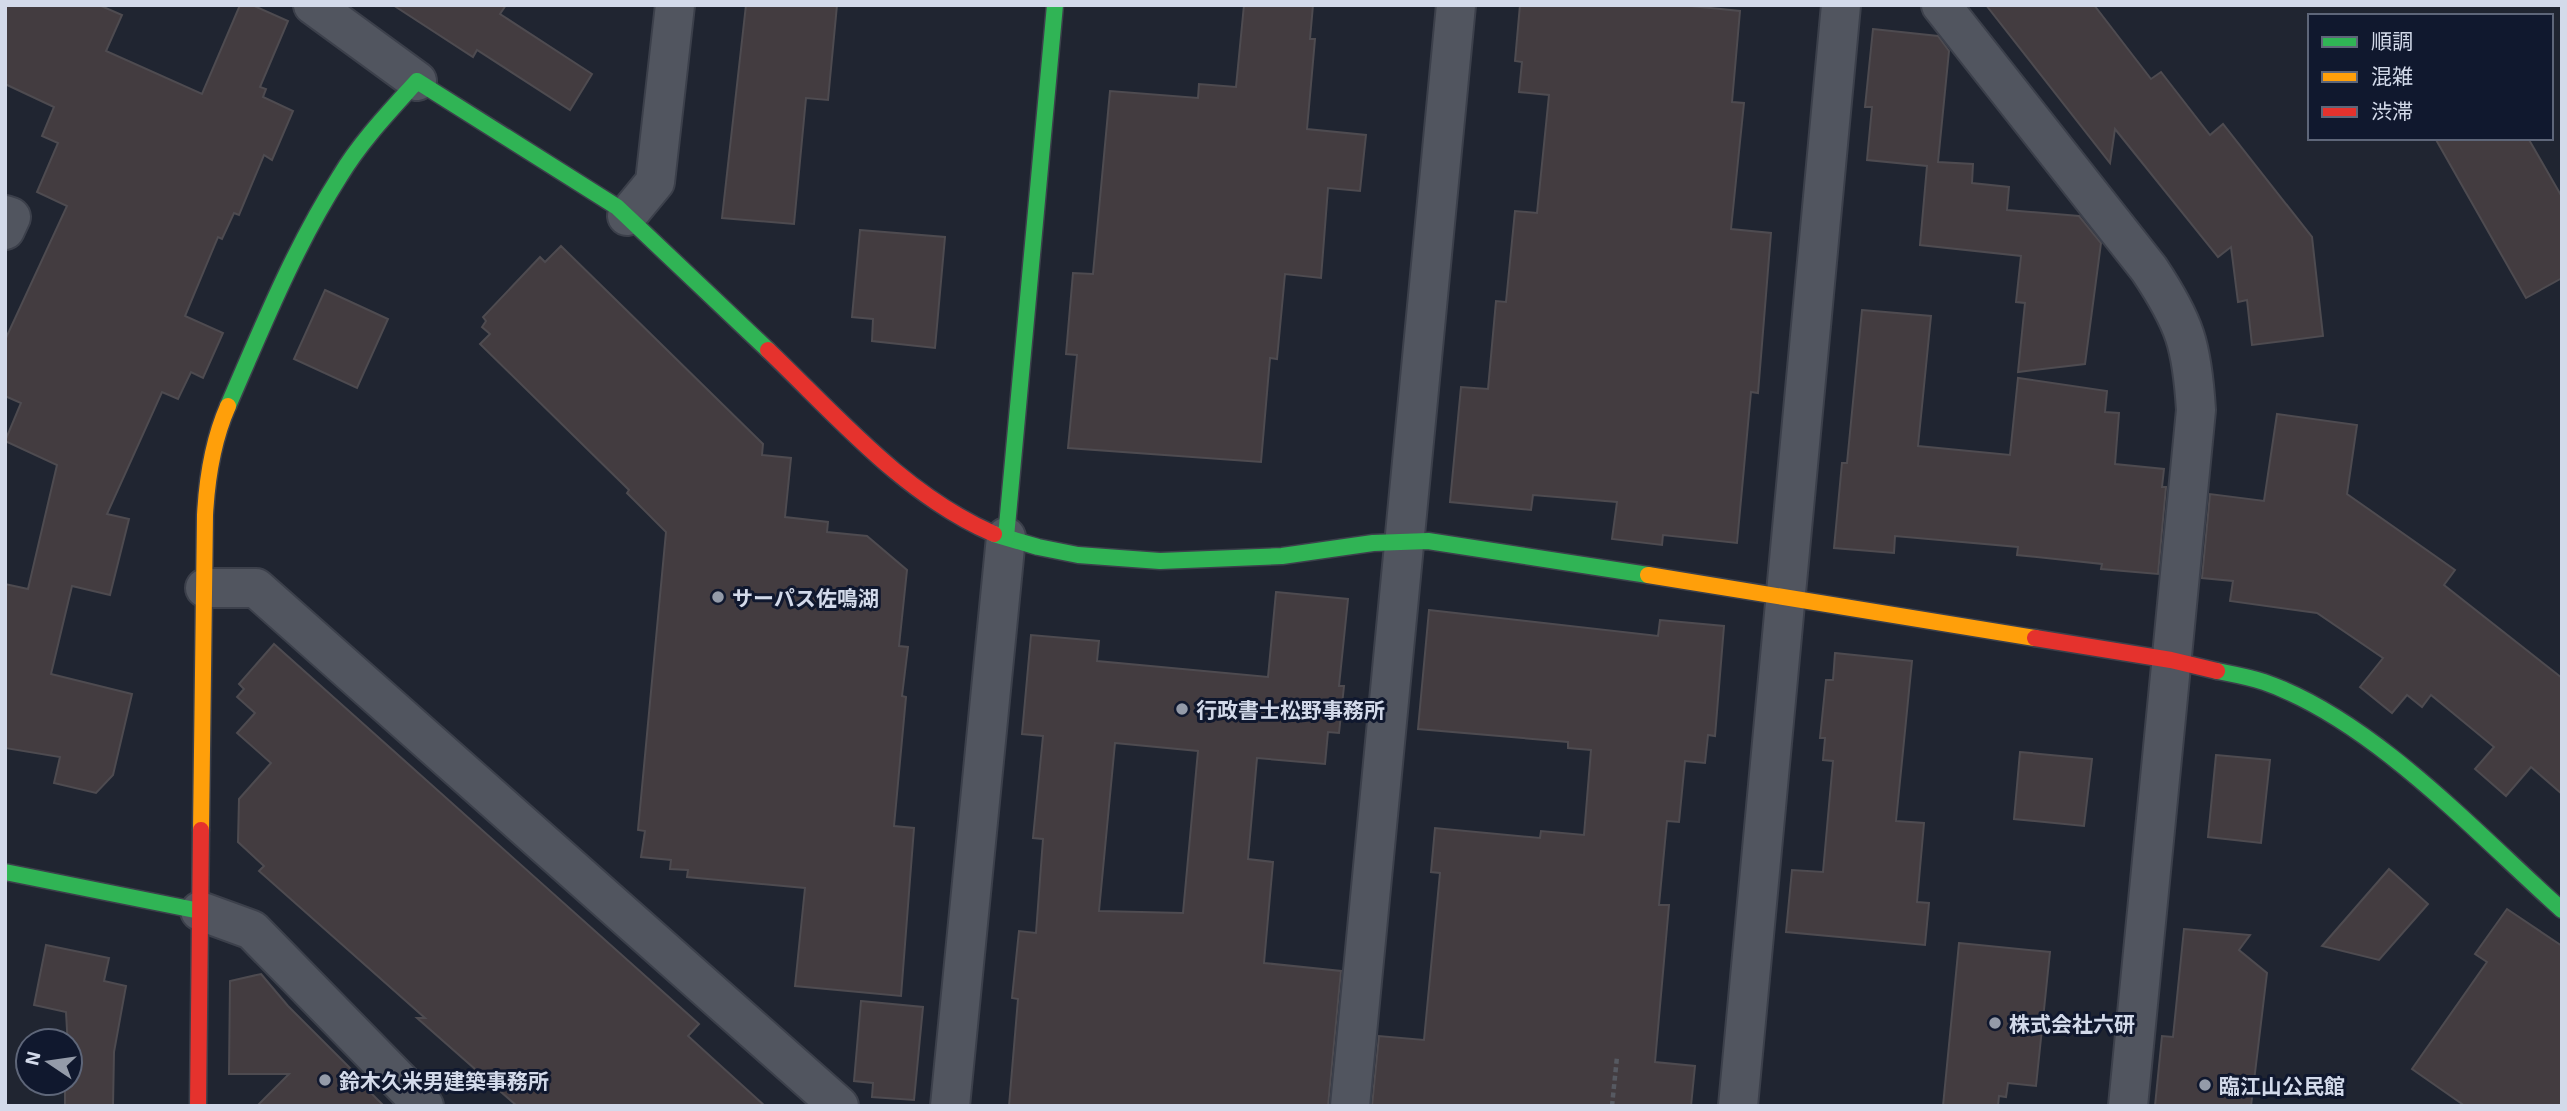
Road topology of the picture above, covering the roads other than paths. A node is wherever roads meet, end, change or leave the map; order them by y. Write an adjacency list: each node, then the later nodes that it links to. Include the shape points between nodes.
1 (313, 5): 7 (street)
2 (675, 5): 9 (street, via 655,182)
3 (1055, 5): 11 (street)
4 (1456, 5): 12 (street)
5 (1841, 5): 14 (street)
6 (1941, 5): 15 (street, via 2177,312 2193,359 2196,410)
7 (417, 81): 9 (street); 13 (street, via 370,134 314,219 232,392 207,484)
8 (5, 215): 10 (street, via 11,217)
9 (627, 216): 11 (street, via 889,466 962,520)
10 (5, 230)
11 (1006, 537): 12 (street, via 1086,555 1170,559 1283,556); 22 (street)
12 (1405, 541): 14 (street, via 1500,549); 23 (street)
13 (205, 588): 18 (street); 21 (street, via 256,589)
14 (1785, 596): 15 (street); 24 (street)
15 (2171, 660): 17 (street, via 2264,682 2348,724 2398,762); 25 (street)
16 (5, 872): 18 (street)
17 (2562, 910)
18 (200, 911): 19 (street); 20 (street, via 252,930)
19 (198, 1106)
20 (424, 1106)
21 (839, 1106)
22 (950, 1106)
23 (1350, 1106)
24 (1738, 1106)
25 (2128, 1106)

